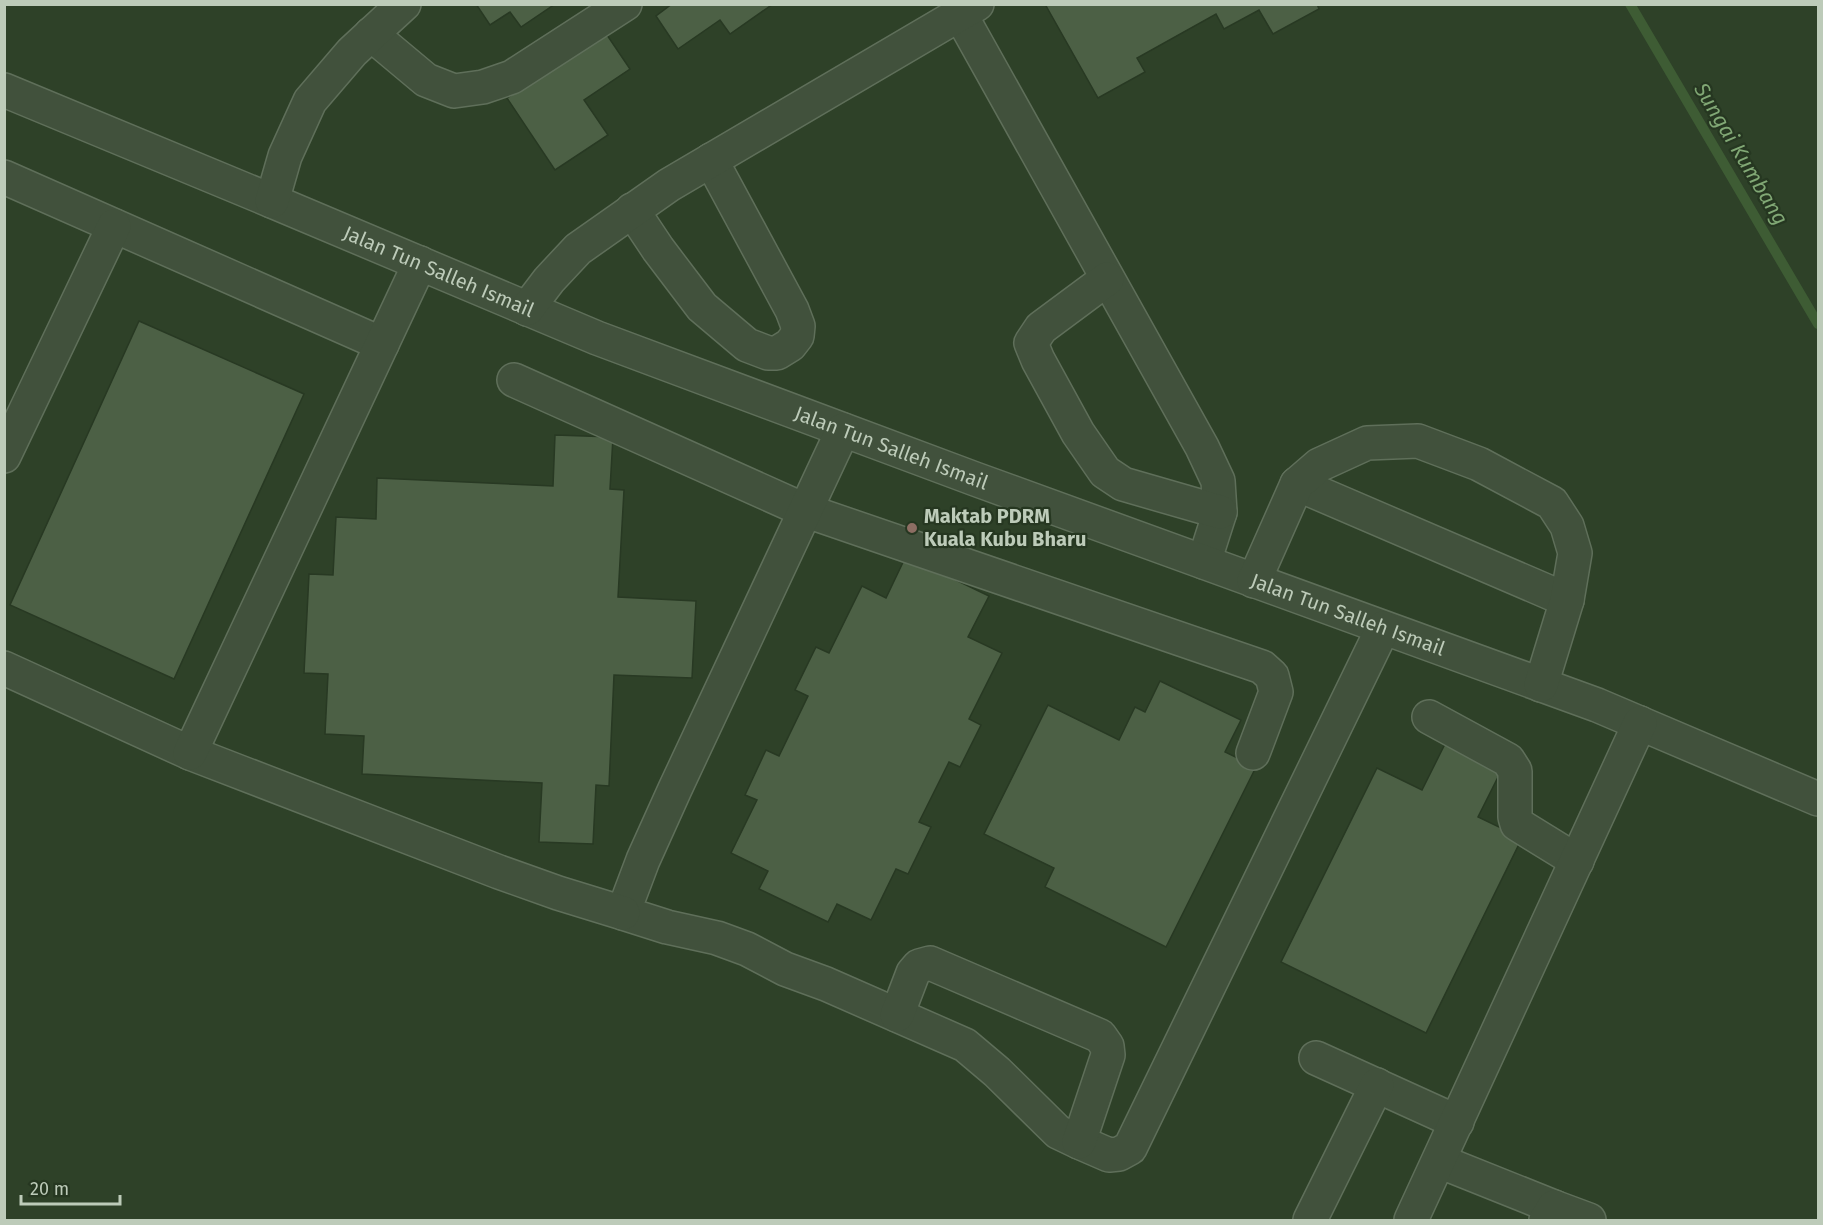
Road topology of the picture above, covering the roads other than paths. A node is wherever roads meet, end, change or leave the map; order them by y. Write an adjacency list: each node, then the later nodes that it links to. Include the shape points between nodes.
1 (404, 4): 4 (street)
2 (625, 4): 4 (street, via 512,76 483,87 454,91 426,80)
3 (968, 9): 6 (street); 12 (street)
4 (371, 34): 8 (street, via 310,101 285,156)
5 (4, 90): 8 (street, Jalan Tun Salleh Ismail)
6 (711, 160): 9 (street); 9 (street, via 792,310 798,326 790,345 777,353 747,345 702,307)
7 (4, 177): 10 (street)
8 (272, 201): 11 (street, Jalan Tun Salleh Ismail)
9 (632, 210): 13 (street, via 578,249)
10 (114, 226): 14 (street); 16 (street)
11 (420, 264): 13 (street, Jalan Tun Salleh Ismail); 14 (street)
12 (1107, 279): 21 (street, via 1202,447 1218,481); 21 (street, via 1041,328 1031,343 1038,360 1078,433 1105,472 1123,484)
13 (527, 309): 17 (street, Jalan Tun Salleh Ismail)
14 (382, 344): 30 (street)
15 (514, 380): 20 (street)
16 (16, 401): 18 (street)
17 (843, 430): 20 (street); 22 (street, Jalan Tun Salleh Ismail)
18 (4, 456)
19 (1298, 484): 23 (street); 24 (street); 24 (street, via 1319,465 1367,443 1418,441 1479,464 1552,503 1567,526 1575,553)
20 (804, 510): 31 (street, via 1262,667 1272,676 1276,692); 34 (street, via 670,799)
21 (1220, 512): 22 (street)
22 (1204, 562): 23 (street, Jalan Tun Salleh Ismail)
23 (1254, 581): 25 (street, Jalan Tun Salleh Ismail)
24 (1568, 600): 27 (street)
25 (1383, 628): 27 (street, Jalan Tun Salleh Ismail); 39 (street, via 1130,1148 1109,1155)
26 (4, 668): 30 (street)
27 (1541, 685): 29 (street, Jalan Tun Salleh Ismail)
28 (1429, 717): 33 (street, via 1508,760 1515,771 1517,824)
29 (1640, 723): 32 (street, Jalan Tun Salleh Ismail); 33 (street)
30 (190, 753): 34 (street, via 499,872)
31 (1253, 753)
32 (1818, 799)
33 (1577, 861): 38 (street)
34 (623, 913): 35 (street, via 747,949 785,969)
35 (897, 1015): 39 (street, via 965,1045 1058,1132); 39 (street, via 913,973 930,963 1100,1036 1108,1055)
36 (1316, 1058): 37 (street)
37 (1377, 1085): 38 (street); 42 (street)
38 (1457, 1122): 40 (street)
39 (1079, 1142)
40 (1439, 1161): 41 (street); 43 (street)
41 (1550, 1214): 44 (street)
42 (1310, 1221)
43 (1411, 1221)
44 (1589, 1221)

